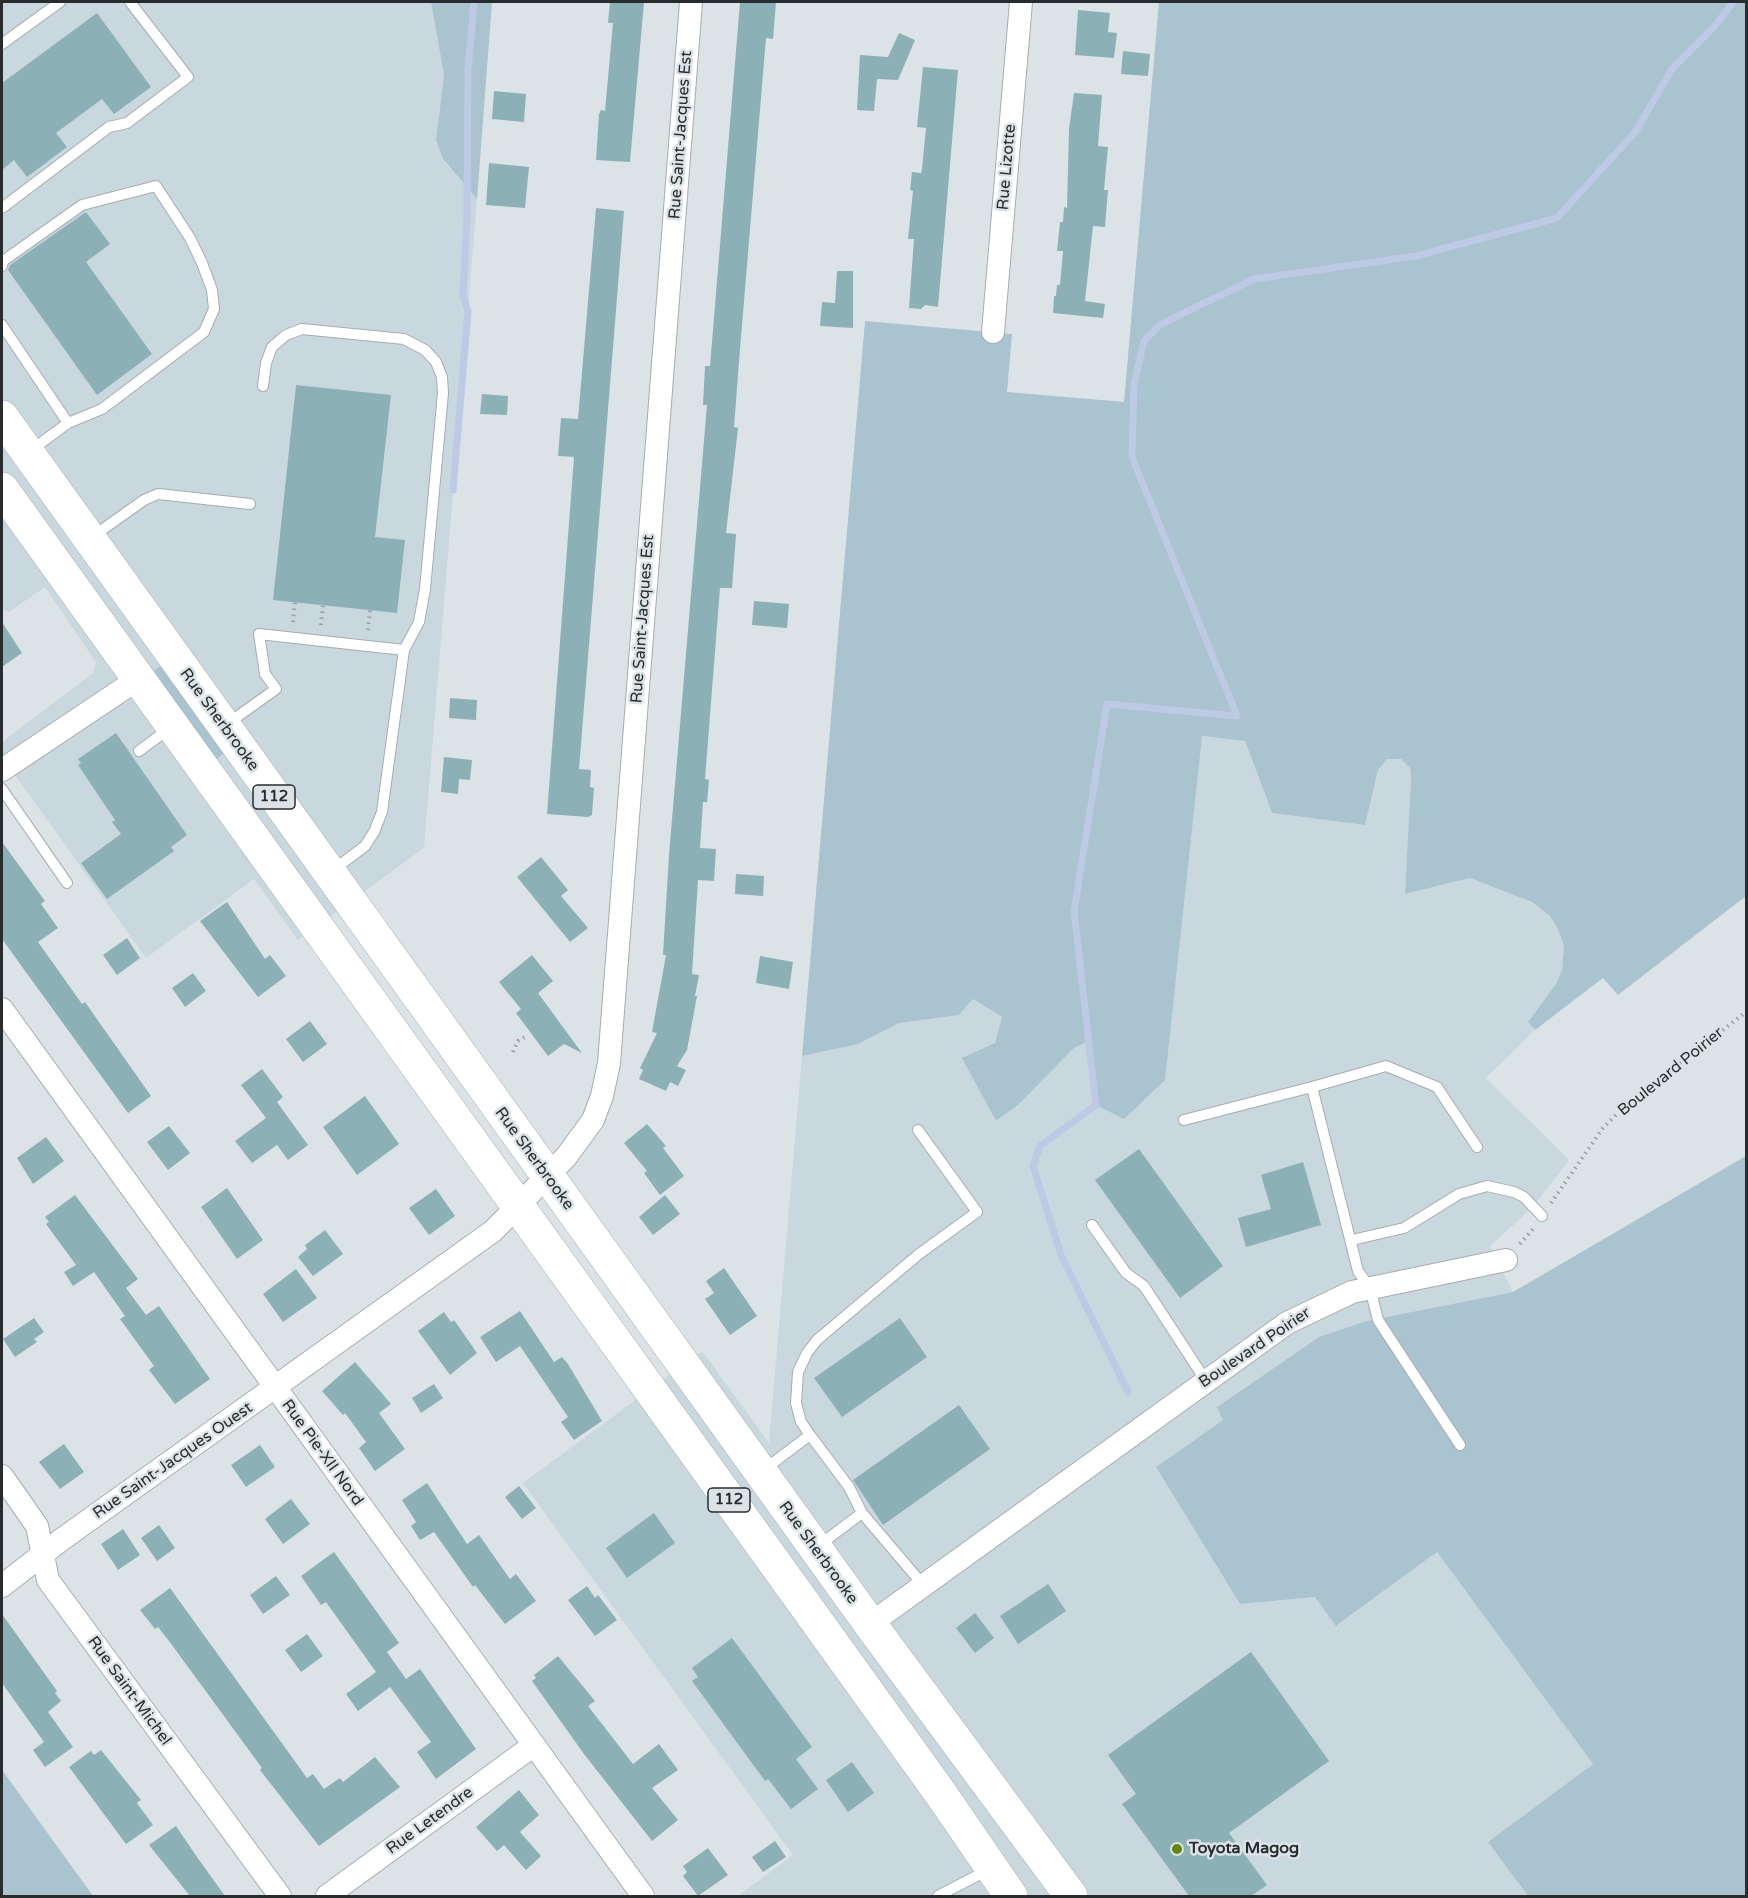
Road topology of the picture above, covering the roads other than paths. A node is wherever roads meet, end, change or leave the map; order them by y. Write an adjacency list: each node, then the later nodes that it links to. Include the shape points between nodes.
1 (60, 2): 5 (lane)
2 (130, 2): 6 (lane, via 188,77 127,123 109,127)
3 (691, 2): 31 (street, Rue Saint-Jacques Est, via 609,1063 590,1125)
4 (1021, 2): 9 (street, Rue Lizotte)
5 (2, 44)
6 (2, 208)
7 (2, 266): 12 (lane, via 3,261 82,206 156,186 202,262 214,309 204,332 102,409)
8 (2, 325): 12 (lane)
9 (993, 332)
10 (263, 386): 17 (lane, via 273,347 286,335 302,329 404,339 426,350 435,362 442,377 442,393 426,581 419,622)
11 (2, 417): 13 (main road, Rue Sherbrooke / 112)
12 (68, 423): 13 (lane)
13 (27, 453): 16 (main road, Rue Sherbrooke / 112)
14 (5, 501): 18 (main road, 112)
15 (250, 504): 16 (lane, via 158,494)
16 (89, 539): 19 (main road, Rue Sherbrooke / 112)
17 (404, 650): 19 (lane, via 259,634 265,674 276,689); 24 (lane, via 380,817 365,846)
18 (138, 679): 20 (main road, 112); 22 (street)
19 (224, 726): 24 (main road, Rue Sherbrooke / 112)
20 (172, 727): 21 (lane); 32 (main road, 112)
21 (139, 751)
22 (2, 771)
23 (2, 789): 25 (lane)
24 (329, 873): 31 (main road, Rue Sherbrooke / 112)
25 (67, 883)
26 (2, 1009): 39 (street, Rue Pie-XII Nord)
27 (1312, 1087): 28 (lane); 30 (lane, via 1386,1066 1437,1086); 35 (lane)
28 (1184, 1120)
29 (918, 1130): 40 (lane, via 977,1212 919,1254 817,1340 807,1353 798,1372 796,1403 801,1422)
30 (1478, 1147)
31 (547, 1177): 32 (street, Rue Saint-Jacques Est); 42 (main road, Rue Sherbrooke / 112)
32 (518, 1207): 39 (street, Rue Saint-Jacques Ouest, via 493,1231); 51 (main road, 112)
33 (1542, 1216): 35 (lane, via 1524,1197 1487,1186 1459,1194 1404,1228)
34 (1092, 1225): 38 (lane, via 1126,1273 1144,1286)
35 (1352, 1240): 37 (lane, via 1358,1271)
36 (1506, 1260): 37 (street, Boulevard Poirier)
37 (1370, 1288): 38 (street, Boulevard Poirier, via 1338,1297 1287,1323); 41 (lane, via 1372,1305 1385,1334)
38 (1206, 1380): 48 (street, Boulevard Poirier)
39 (275, 1389): 46 (street, Rue Saint-Jacques Ouest); 50 (street, Rue Pie-XII Nord)
40 (810, 1435): 42 (lane); 44 (lane, via 849,1487)
41 (1460, 1444)
42 (761, 1472): 45 (main road, Rue Sherbrooke / 112)
43 (2, 1476): 46 (street, Rue Saint-Michel, via 37,1526)
44 (862, 1513): 45 (lane); 48 (lane)
45 (815, 1548): 49 (main road, Rue Sherbrooke / 112)
46 (42, 1554): 47 (street, Rue Saint-Jacques Ouest); 52 (street, Rue Saint-Michel, via 48,1581)
47 (2, 1586)
48 (925, 1586): 49 (street, Boulevard Poirier)
49 (870, 1624): 57 (main road, Rue Sherbrooke / 112)
50 (534, 1745): 53 (street, Rue Letendre); 54 (street, Rue Pie-XII Nord)
51 (991, 1868): 55 (lane); 56 (main road, 112)
52 (280, 1896)
53 (327, 1896)
54 (643, 1896)
55 (938, 1896)
56 (1011, 1896)
57 (1071, 1896)

